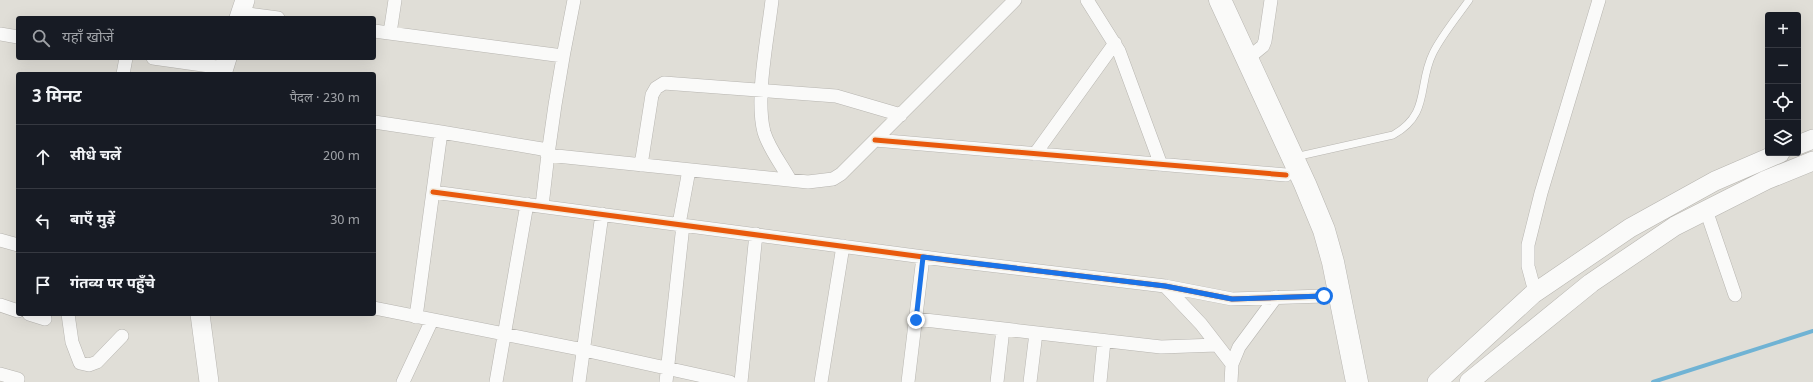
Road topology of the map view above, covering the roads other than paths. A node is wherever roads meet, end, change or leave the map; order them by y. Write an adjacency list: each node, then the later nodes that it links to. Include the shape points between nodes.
1 (396, 0): 14 (street)
2 (574, 0): 18 (street)
3 (772, 0): 24 (street)
4 (1015, 0): 25 (street)
5 (1087, 0): 17 (street)
6 (1206, 0): 37 (highway)
7 (1220, 0): 19 (highway)
8 (1271, 0): 19 (street, via 1265,41)
9 (1469, 0): 37 (lane, via 1433,52 1414,119 1404,129 1393,135)
10 (1599, 0): 52 (street, via 1528,245 1528,266)
11 (242, 10): 12 (street)
12 (269, 16)
13 (376, 31): 14 (street)
14 (390, 33): 18 (street)
15 (0, 34): 16 (street)
16 (16, 37)
17 (1115, 43): 32 (street); 36 (street)
18 (563, 56): 31 (street)
19 (1247, 59): 37 (highway)
20 (126, 60): 23 (street)
21 (169, 60): 22 (street)
22 (225, 67)
23 (123, 72)
24 (762, 89): 25 (street, via 845,97); 35 (street, via 672,82 656,88 652,95); 39 (street, via 761,118 764,133)
25 (900, 115): 29 (street)
26 (376, 122): 27 (street)
27 (441, 132): 31 (street); 40 (street)
28 (1813, 139): 30 (main road)
29 (875, 140): 32 (street); 39 (street, via 842,174 833,179 808,182)
30 (1801, 144)
31 (548, 153): 35 (street); 42 (street)
32 (1035, 154): 36 (street)
33 (1773, 156): 52 (main road, via 1715,182 1630,228)
34 (1813, 161): 43 (main road, via 1766,180)
35 (641, 165): 38 (street)
36 (1161, 165): 37 (street)
37 (1290, 166): 54 (highway, via 1310,230); 73 (highway, via 1324,230 1333,262)
38 (689, 170): 39 (street); 45 (street)
39 (790, 180)
40 (433, 192): 41 (street); 62 (street)
41 (527, 204): 42 (street); 68 (street)
42 (542, 206): 44 (street)
43 (1706, 210): 53 (street); 94 (main road, via 1675,226 1591,283)
44 (602, 214): 45 (street); 72 (street)
45 (681, 225): 46 (street); 75 (street)
46 (756, 234): 49 (street); 84 (street)
47 (0, 240): 48 (street)
48 (16, 244)
49 (843, 246): 50 (street); 85 (street)
50 (923, 257): 51 (street); 65 (street)
51 (1165, 286): 55 (street, via 1232,299); 71 (street)
52 (1536, 292): 93 (main road)
53 (1735, 295)
54 (1324, 296): 55 (street); 73 (highway)
55 (1276, 298): 74 (street, via 1239,347)
56 (0, 305): 58 (street)
57 (376, 308): 62 (street)
58 (16, 310)
59 (35, 316): 63 (street)
60 (68, 316): 69 (street, via 72,342 80,363 89,365 97,362)
61 (200, 316): 78 (main road)
62 (416, 317): 64 (street)
63 (45, 319)
64 (432, 320): 68 (street); 79 (street)
65 (916, 320): 66 (street); 86 (street)
66 (1003, 330): 67 (street); 87 (street)
67 (1036, 333): 70 (street); 88 (street)
68 (504, 334): 72 (street); 80 (street)
69 (122, 336)
70 (1104, 341): 71 (street, via 1161,347); 89 (street)
71 (1218, 345): 74 (street)
72 (584, 350): 75 (street); 81 (street)
73 (1344, 357): 91 (highway); 92 (highway)
74 (1232, 364): 90 (street)
75 (669, 368): 82 (street); 83 (street)
76 (0, 374): 77 (street)
77 (18, 379)
78 (209, 382)
79 (403, 382)
80 (496, 382)
81 (579, 382)
82 (666, 382)
83 (730, 382)
84 (741, 382)
85 (821, 382)
86 (908, 382)
87 (997, 382)
88 (1030, 382)
89 (1100, 382)
90 (1231, 382)
91 (1342, 382)
92 (1357, 382)
93 (1437, 382)
94 (1469, 382)

